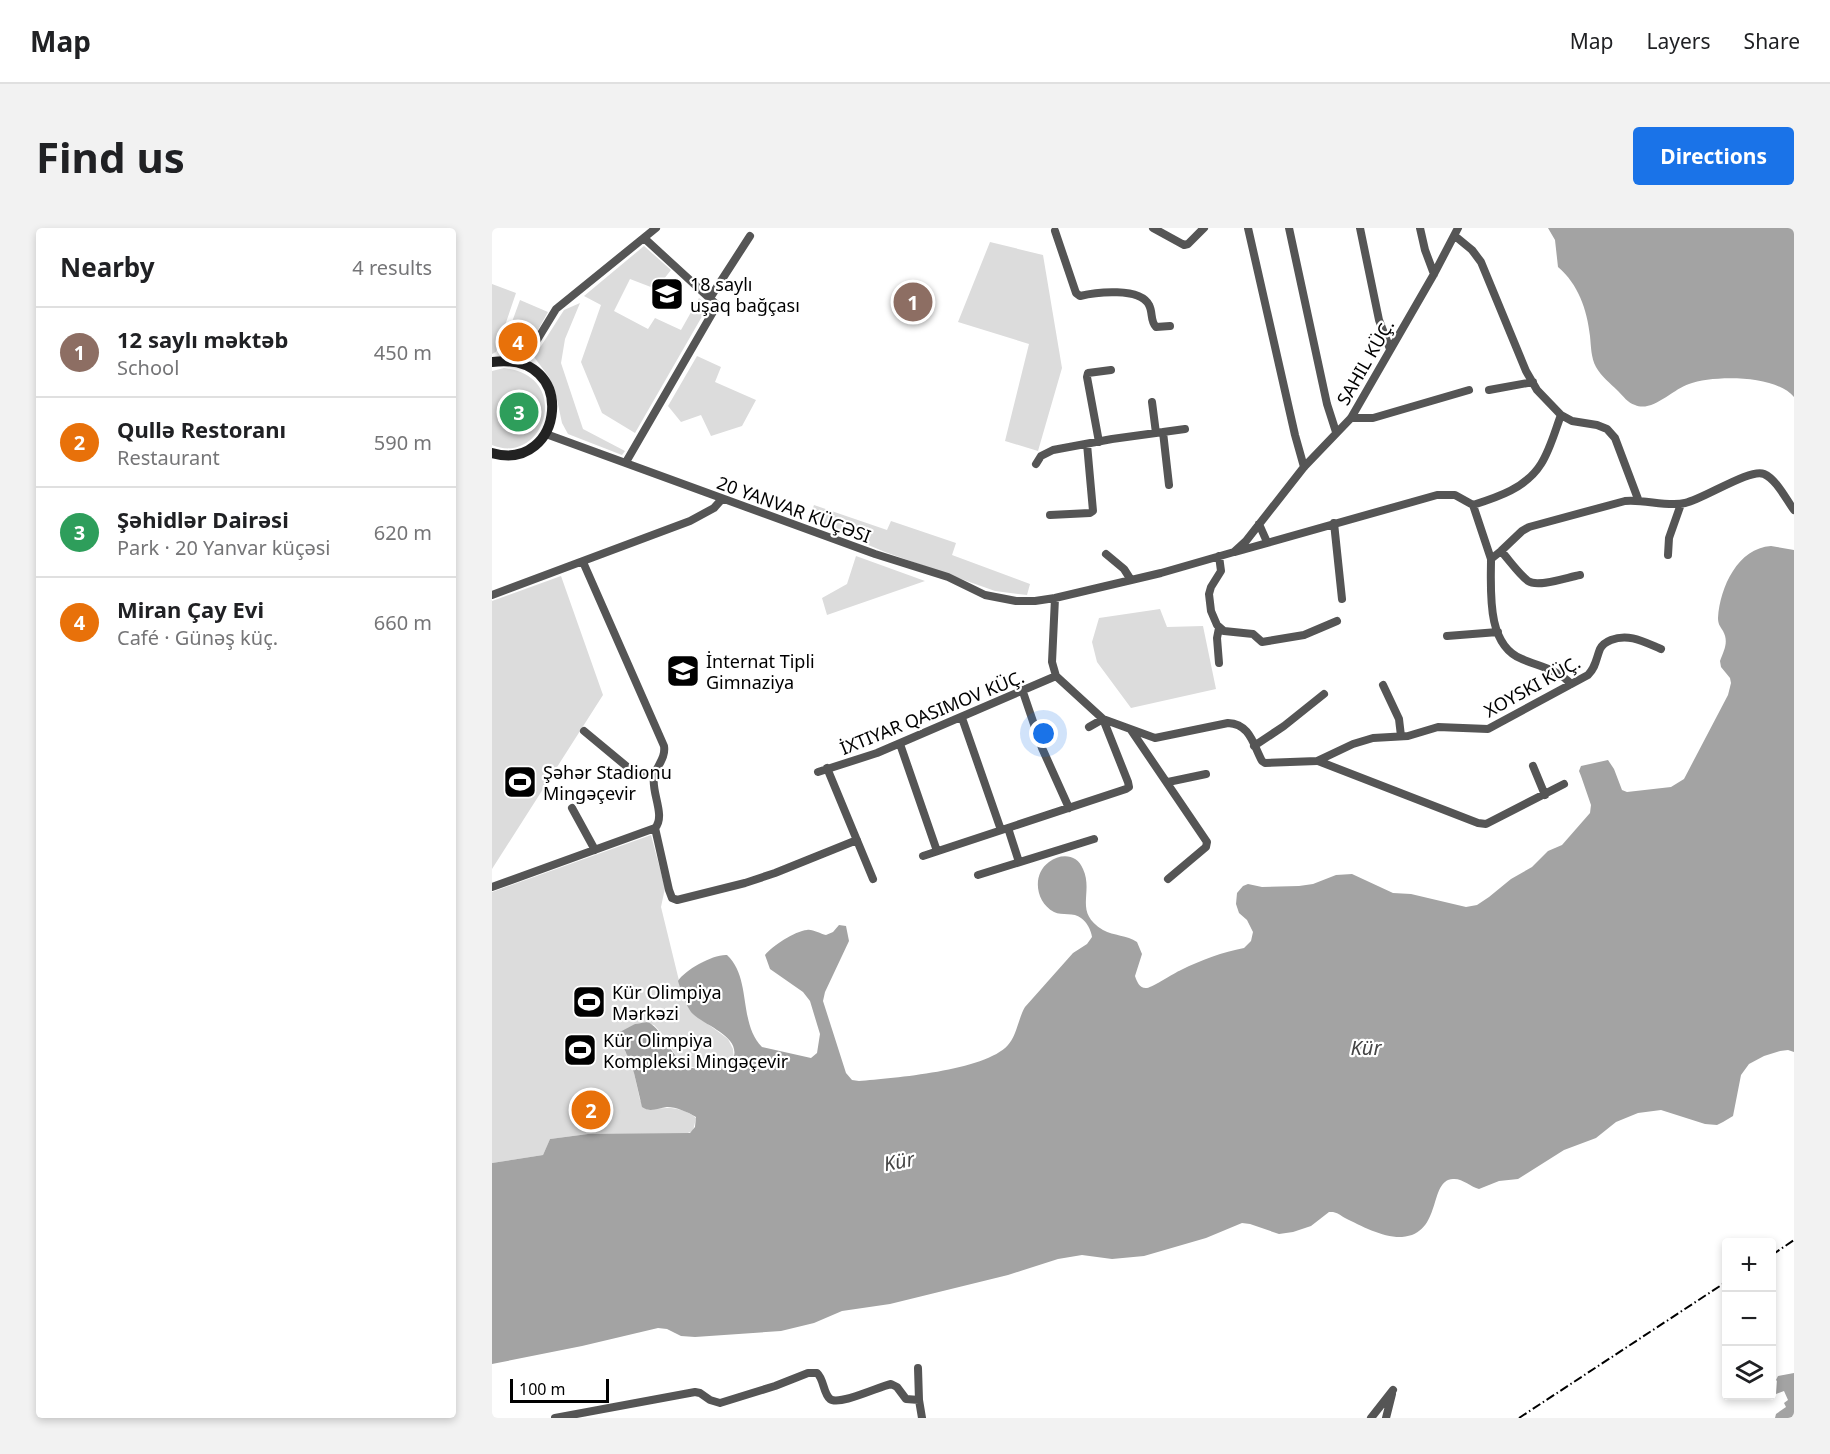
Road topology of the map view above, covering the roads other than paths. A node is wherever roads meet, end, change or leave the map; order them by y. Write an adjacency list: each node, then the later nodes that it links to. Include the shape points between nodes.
1 (656, 228): 11 (street)
2 (1153, 228): 3 (street, via 1184,245)
3 (1204, 228)
4 (1248, 228): 34 (street)
5 (1289, 228): 26 (street)
6 (1360, 228): 15 (street, via 1379,320)
7 (1420, 228): 12 (street)
8 (1057, 229): 14 (street, via 1076,293 1126,293 1149,304 1153,325)
9 (1457, 232): 12 (street, SAHIL KÜÇ.); 19 (street, via 1481,262)
10 (750, 236): 13 (street)
11 (644, 238): 13 (street); 17 (street, via 556,309)
12 (1434, 274): 15 (street, SAHIL KÜÇ.)
13 (710, 298): 32 (street, via 717,305)
14 (1170, 326)
15 (1390, 350): 24 (street, SAHIL KÜÇ.)
16 (492, 362): 17 (main road)
17 (523, 363): 28 (main road, via 545,381 552,398 552,417)
18 (1111, 370): 29 (street, via 1088,374)
19 (1533, 382): 21 (street); 23 (street)
20 (1469, 390): 24 (street, via 1373,417)
21 (1489, 390)
22 (1152, 402): 27 (street)
23 (1561, 415): 37 (street, via 1607,429 1615,438); 39 (street, via 1541,464 1530,477 1514,489)
24 (1351, 418): 26 (street, SAHIL KÜÇ.)
25 (1185, 429): 27 (street)
26 (1336, 432): 34 (street, SAHIL KÜÇ.)
27 (1160, 433): 29 (street); 35 (street)
28 (546, 434): 31 (main road, via 524,452 506,456); 32 (street, 20 YANVAR KÜÇƏSI)
29 (1100, 442): 30 (street)
30 (1088, 444): 33 (street, via 1045,453); 41 (street, via 1093,511)
31 (492, 453)
32 (626, 462): 36 (street, 20 YANVAR KÜÇƏSI)
33 (1036, 464)
34 (1304, 466): 43 (street, SAHIL KÜÇ.)
35 (1169, 485)
36 (722, 499): 51 (street, via 702,516); 55 (street, 20 YANVAR KÜÇƏSI, via 948,577 985,595 1016,601)
37 (1638, 500): 38 (street); 45 (street, via 1529,527)
38 (1681, 504): 40 (street, via 1756,473 1772,480); 48 (street, via 1669,538)
39 (1473, 505): 42 (street, via 1455,495 1437,495); 50 (street)
40 (1794, 510)
41 (1050, 515)
42 (1334, 523): 44 (street); 56 (street)
43 (1259, 524): 44 (street); 46 (street, SAHIL KÜÇ.)
44 (1268, 542): 46 (street)
45 (1502, 551): 50 (street); 52 (street, via 1529,582 1546,583)
46 (1234, 552): 49 (street)
47 (1106, 554): 53 (street)
48 (1668, 555)
49 (1219, 556): 53 (street); 58 (street, via 1221,572 1210,587 1209,601)
50 (1491, 559): 59 (street, via 1492,615)
51 (583, 562): 54 (street); 80 (street, via 664,746 665,754)
52 (1580, 575)
53 (1131, 580): 55 (street)
54 (492, 595)
55 (1055, 598): 63 (street, via 1052,662)
56 (1342, 599)
57 (1337, 621): 58 (street, via 1304,635 1262,642 1253,634)
58 (1220, 628): 62 (street)
59 (1498, 632): 60 (street); 64 (street, via 1511,653 1554,670)
60 (1447, 636)
61 (1661, 649): 64 (street, XOYSKI KÜÇ., via 1630,637 1610,641 1600,648 1588,675)
62 (1218, 663)
63 (1056, 676): 66 (street); 69 (street, XOYSKI KÜÇ.)
64 (1571, 684): 73 (street, XOYSKI KÜÇ., via 1488,729 1444,726)
65 (1383, 685): 73 (street, via 1399,719)
66 (1023, 692): 68 (street); 86 (street)
67 (1324, 694): 75 (street)
68 (962, 718): 74 (street); 88 (street)
69 (1103, 719): 70 (street); 71 (street, XOYSKI KÜÇ.); 86 (street, via 1129,787)
70 (1089, 727)
71 (1131, 730): 75 (street, XOYSKI KÜÇ., via 1155,738 1238,724 1246,729); 82 (street)
72 (584, 732): 80 (street, via 637,776)
73 (1401, 736): 76 (street, XOYSKI KÜÇ., via 1373,738)
74 (900, 744): 78 (street); 92 (street)
75 (1254, 746): 76 (street, XOYSKI KÜÇ., via 1265,762)
76 (1318, 760): 84 (street, via 1478,823 1493,822)
77 (1533, 766): 84 (street)
78 (827, 768): 79 (street); 90 (street)
79 (818, 771)
80 (654, 774): 87 (street, via 659,818)
81 (1206, 774): 82 (street)
82 (1168, 782): 97 (street, via 1207,842)
83 (1564, 784): 84 (street)
84 (1545, 795)
85 (572, 808): 91 (street)
86 (1069, 808): 88 (street)
87 (654, 828): 90 (street, via 669,890 677,900 775,873); 91 (street)
88 (1004, 829): 92 (street); 94 (street)
89 (1094, 839): 94 (street)
90 (857, 840): 96 (street)
91 (595, 850): 98 (street)
92 (937, 851): 93 (street)
93 (923, 856)
94 (1019, 862): 95 (street)
95 (978, 875)
96 (873, 879)
97 (1168, 879)
98 (492, 887)
99 (918, 1368): 100 (street)
100 (919, 1400): 101 (street, via 906,1399 891,1384 831,1400 821,1377 808,1373 720,1403 695,1392); 102 (street)
101 (555, 1418)
102 (922, 1418)
103 (1371, 1418): 104 (street, via 1393,1390)
104 (1386, 1418)

